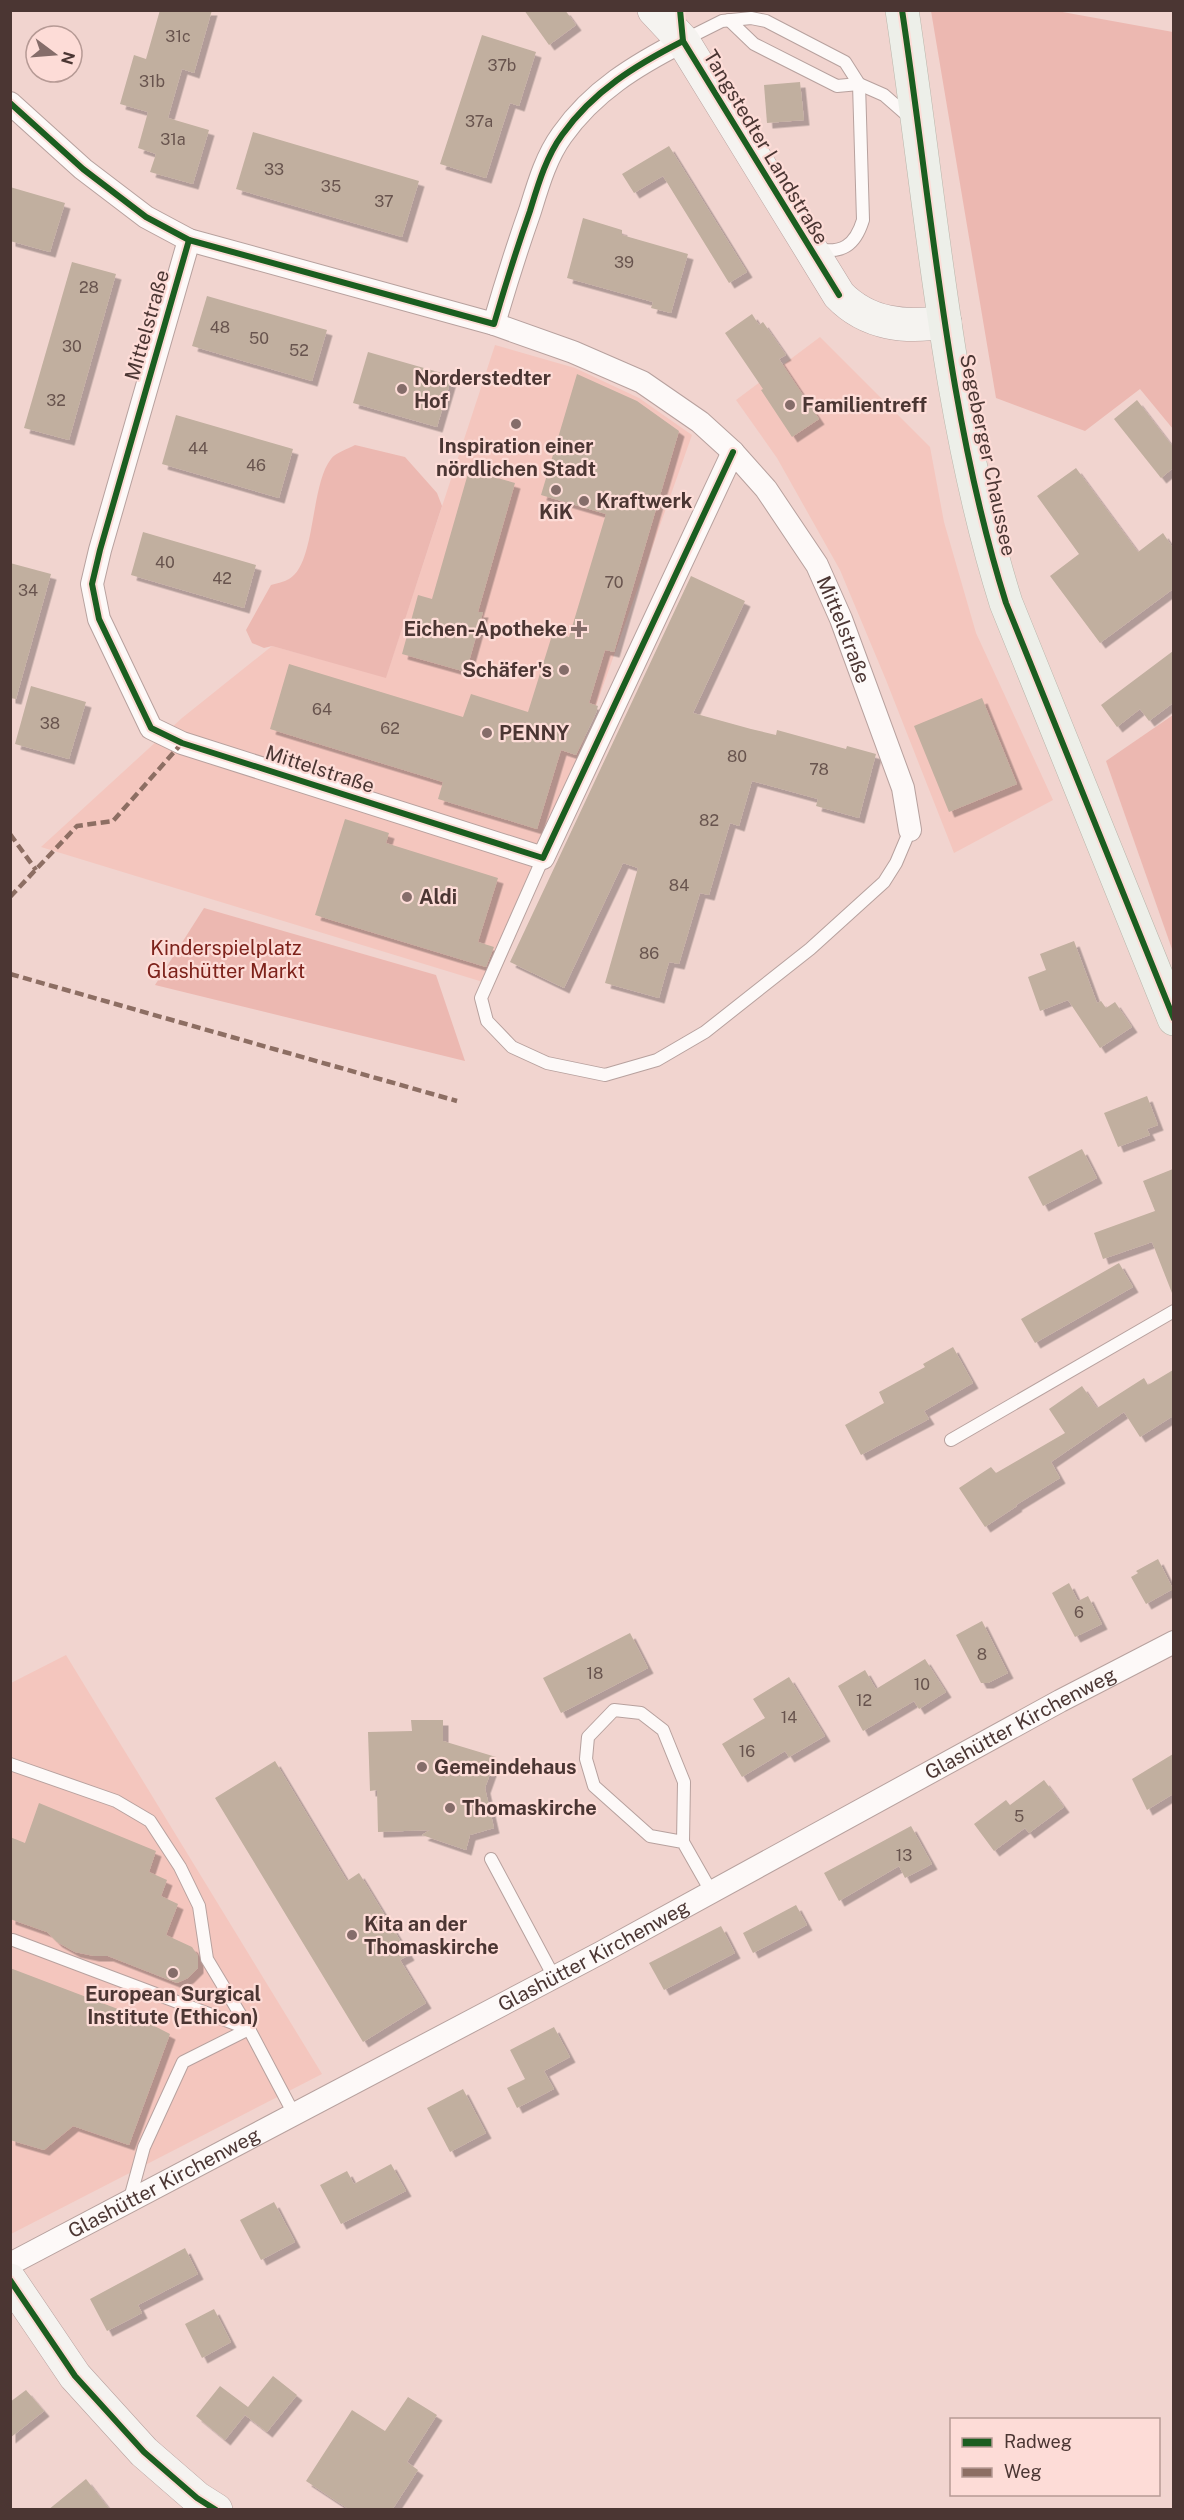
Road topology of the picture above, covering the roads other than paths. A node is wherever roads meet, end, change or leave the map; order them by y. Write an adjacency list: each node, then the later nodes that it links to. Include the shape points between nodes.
1 (654, 10): 4 (street, Tangstedter Landstraße)
2 (902, 10): 7 (main road, Segeberger Chaussee)
3 (729, 20): 4 (lane); 5 (lane, via 754,44 837,86); 5 (lane, via 766,21 845,62)
4 (681, 26): 9 (street, Tangstedter Landstraße); 11 (street, via 578,114 561,136 537,189)
5 (859, 84): 7 (lane, via 884,94); 9 (lane, via 863,220 849,245 827,251)
6 (10, 103): 8 (street, Mittelstraße, via 83,169 146,217)
7 (919, 128): 10 (main road, Segeberger Chaussee)
8 (189, 240): 11 (street, Mittelstraße); 14 (street, Mittelstraße, via 92,584 99,619 151,728 182,743)
9 (808, 247): 10 (street, Tangstedter Landstraße, via 850,307 889,323 917,326)
10 (945, 322): 15 (main road, Segeberger Chaussee, via 975,492 1006,603)
11 (494, 324): 12 (street, Mittelstraße, via 642,382 699,422)
12 (732, 452): 13 (street, Mittelstraße, via 766,489 817,565 903,788); 14 (street)
13 (909, 830): 14 (lane, via 884,882 810,948 705,1032 657,1060 605,1075 547,1063 512,1047 487,1021 481,998)
14 (543, 858)
15 (1173, 1019)
16 (1173, 1311): 17 (lane)
17 (951, 1440)
18 (1173, 1642): 22 (street, Glashütter Kirchenweg)
19 (10, 1764): 25 (lane, via 116,1801 150,1821 200,1906 207,1959)
20 (683, 1842): 20 (lane, via 684,1782 663,1730 641,1713 614,1710 588,1737 586,1759 594,1786 650,1836); 22 (lane)
21 (492, 1859): 24 (lane)
22 (712, 1893): 24 (street, Glashütter Kirchenweg)
23 (13, 1940): 25 (lane)
24 (554, 1977): 26 (street, Glashütter Kirchenweg)
25 (249, 2030): 26 (lane); 27 (lane, via 183,2062 144,2147)
26 (295, 2116): 27 (street, Glashütter Kirchenweg)
27 (128, 2203): 28 (street, Glashütter Kirchenweg)
28 (10, 2264)
29 (10, 2280): 30 (street, via 82,2385 144,2452)
30 (216, 2510)

